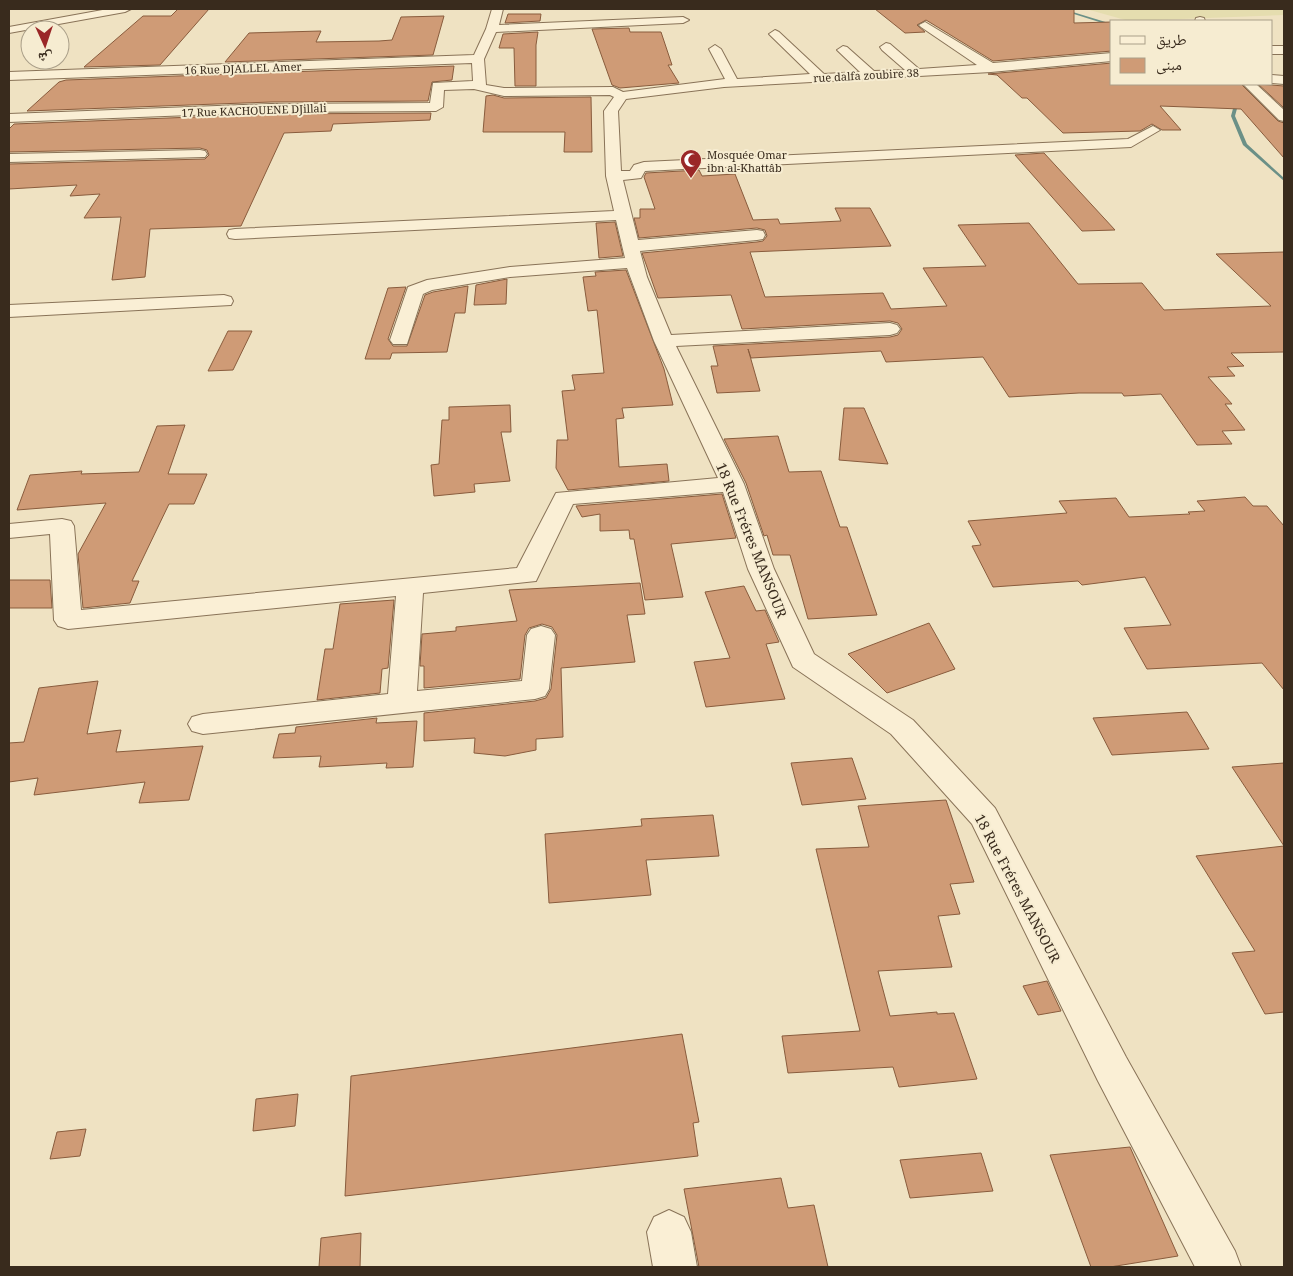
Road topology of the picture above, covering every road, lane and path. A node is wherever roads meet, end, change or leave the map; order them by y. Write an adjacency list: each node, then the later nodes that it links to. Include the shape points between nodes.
1 (125, 9): 6 (street)
2 (26, 14): 6 (street)
3 (495, 19): 4 (street); 13 (street)
4 (683, 20)
5 (924, 25): 12 (street)
6 (9, 30)
7 (775, 34): 17 (street)
8 (886, 47): 14 (street)
9 (715, 50): 18 (street)
10 (844, 50): 15 (street)
11 (1110, 57): 12 (street, rue dalfa zoubire 38)
12 (991, 68): 14 (street, rue dalfa zoubire 38)
13 (479, 72): 16 (street, 16 Rue DJALLEL Amer); 20 (street, via 480,88 504,92 613,91); 24 (street, 17 Rue KACHOUENE DJillali, via 438,86 436,107 271,108 237,112)
14 (916, 73): 15 (street, rue dalfa zoubire 38)
15 (871, 75): 17 (street, rue dalfa zoubire 38)
16 (9, 76)
17 (821, 78): 18 (street, rue dalfa zoubire 38)
18 (733, 83): 20 (street, rue dalfa zoubire 38)
19 (1250, 85): 21 (street)
20 (621, 96): 28 (street, 18 Rue Fréres MANSOUR, via 611,111)
21 (1270, 103): 22 (street); 23 (street)
22 (1284, 105)
23 (1284, 117)
24 (9, 118)
25 (1153, 130): 28 (street, via 1131,143 644,167 639,168 636,175)
26 (200, 154): 27 (street)
27 (9, 158)
28 (614, 176): 29 (street, 18 Rue Fréres MANSOUR)
29 (624, 215): 30 (street); 32 (street, 18 Rue Fréres MANSOUR)
30 (235, 234)
31 (757, 235): 32 (street)
32 (633, 254): 36 (street, via 427,285 415,291); 37 (street, 18 Rue Fréres MANSOUR, via 638,276)
33 (224, 301): 34 (street)
34 (9, 311)
35 (890, 329): 37 (street)
36 (400, 340)
37 (664, 341): 38 (street, 18 Rue Fréres MANSOUR)
38 (732, 484): 40 (street, via 564,498 527,575); 44 (street, 18 Rue Fréres MANSOUR, via 761,569 803,660 902,728 984,817 1112,1068)
39 (9, 531): 40 (street, via 62,526 68,620)
40 (410, 587): 42 (street)
41 (541, 635): 42 (street, via 535,688)
42 (402, 704): 43 (street)
43 (203, 724)
44 (1219, 1267)

